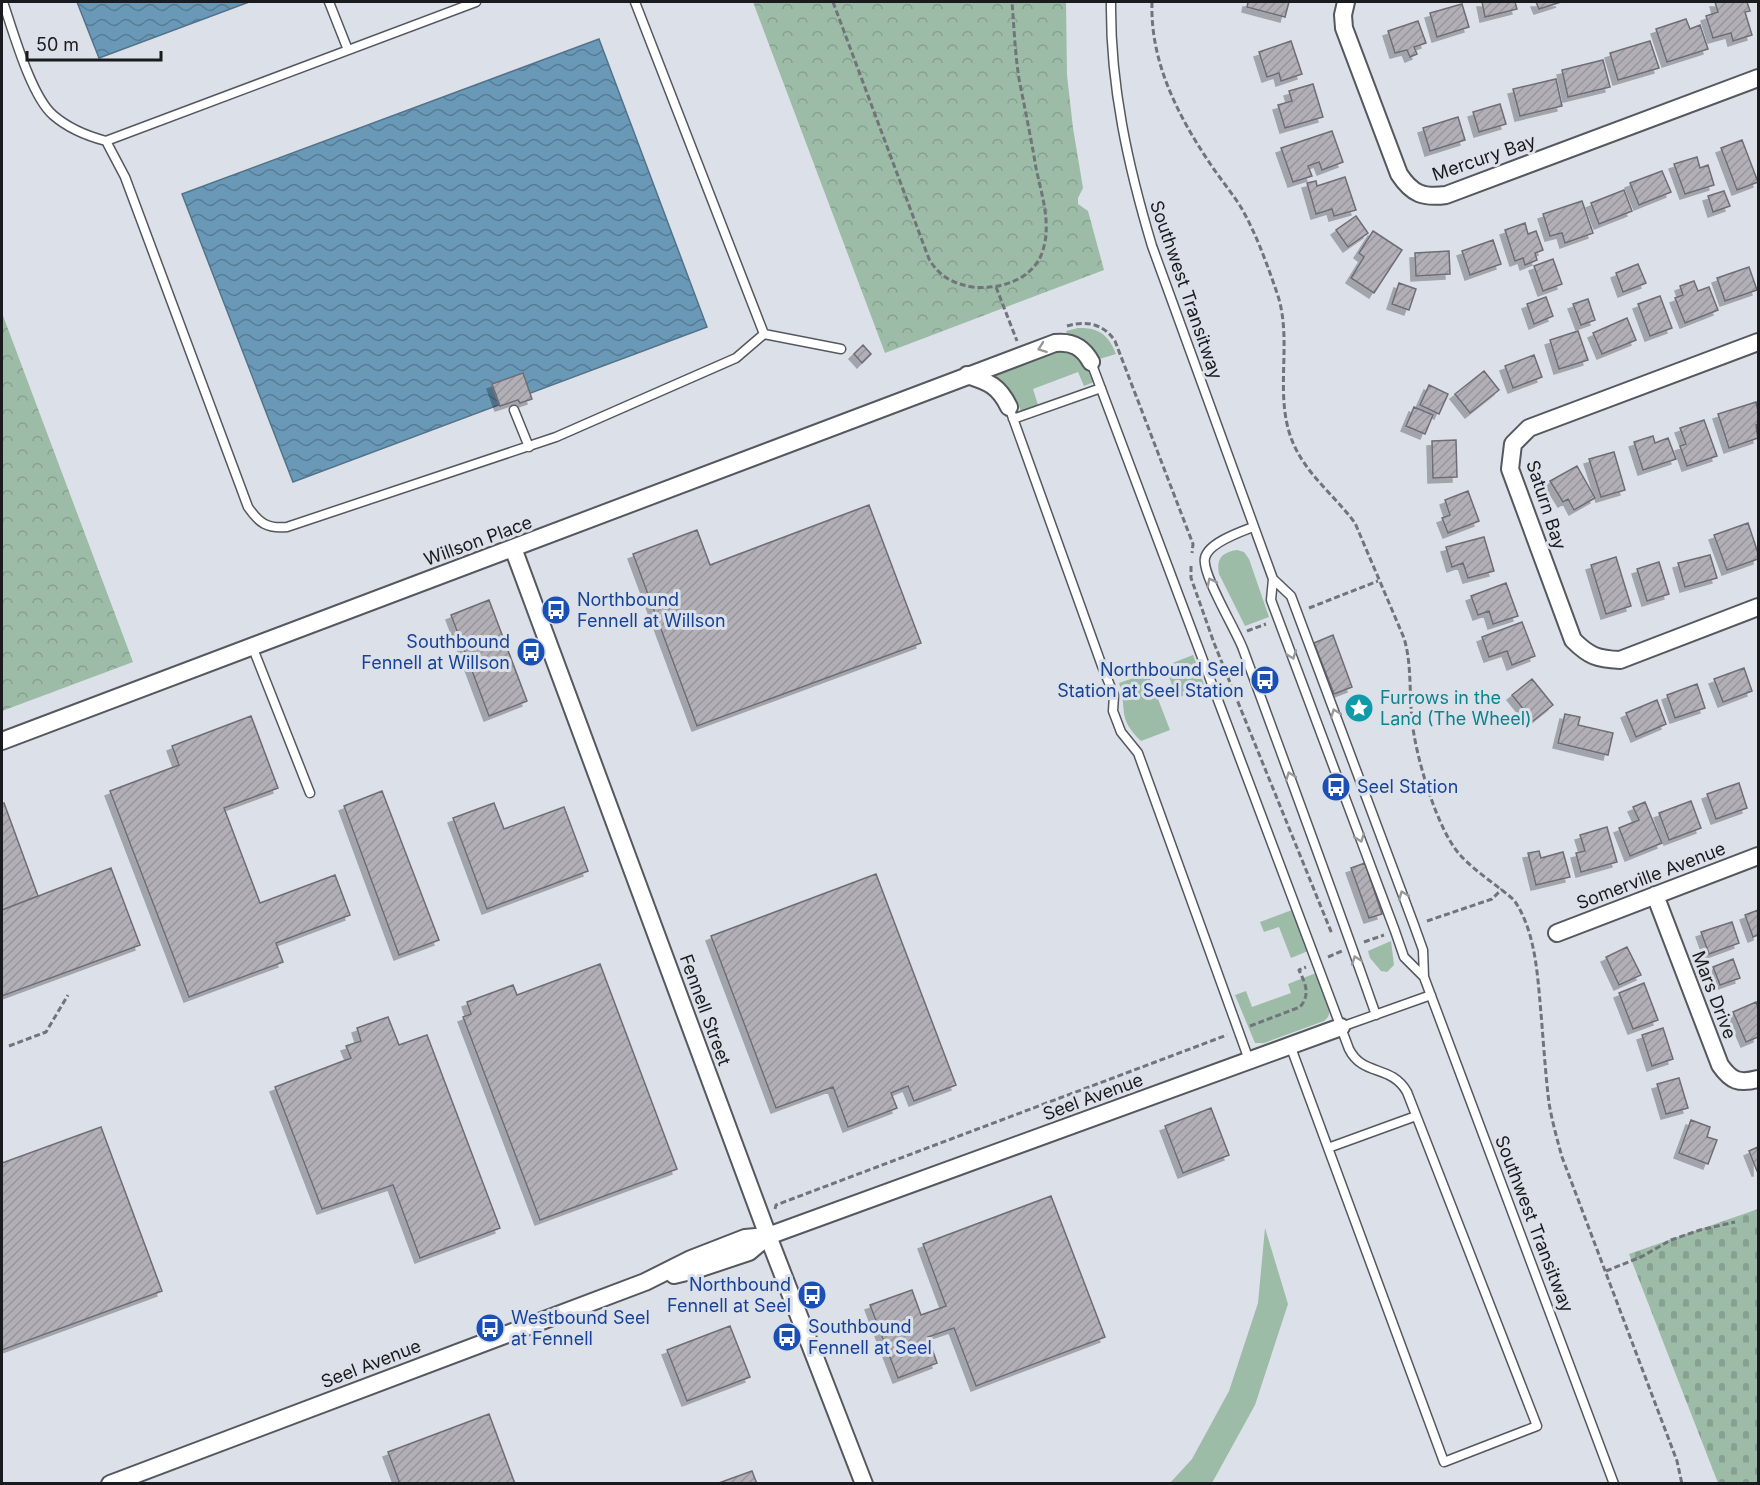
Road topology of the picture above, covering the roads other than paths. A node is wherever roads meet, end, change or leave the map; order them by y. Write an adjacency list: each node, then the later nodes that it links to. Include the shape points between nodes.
1 (3, 2): 9 (lane, via 34,88 52,114 81,134)
2 (329, 2): 7 (lane)
3 (476, 2): 7 (lane)
4 (635, 2): 10 (lane)
5 (1111, 2): 19 (lane, Southwest Transitway, via 1117,100 1137,198)
6 (1346, 2): 8 (street, Mercury Bay, via 1344,28 1399,174 1418,194 1432,197)
7 (348, 50): 9 (lane)
8 (1758, 78)
9 (106, 141): 18 (lane, via 126,177 248,507 258,521 275,528 287,527)
10 (764, 334): 12 (lane); 18 (lane, via 736,357)
11 (1758, 342): 22 (street, Saturn Bay, via 1529,428 1514,444 1510,469 1574,640 1595,658 1620,660)
12 (841, 349)
13 (1091, 362): 14 (street, Willson Place, one-way to 14, via 1082,349 1062,342); 15 (lane)
14 (967, 375): 17 (street, via 992,384 1005,398); 20 (street, Willson Place)
15 (1101, 388): 17 (lane); 32 (lane)
16 (514, 410): 18 (lane)
17 (1011, 413): 34 (lane, via 1114,695 1113,711 1121,732 1138,753)
18 (529, 447)
19 (1253, 527): 21 (lane, Southwest Transitway); 31 (lane, one-way to 19, via 1238,634 1204,569 1204,556 1211,548)
20 (513, 548): 23 (street, Willson Place); 38 (street, Fennell Street)
21 (1273, 579): 29 (lane, Southwest Transitway, one-way to 21, via 1423,950 1291,596); 29 (lane, Southwest Transitway, one-way to 29, via 1271,600 1404,957)
22 (1758, 607)
23 (252, 646): 24 (street, Willson Place); 25 (lane)
24 (2, 741)
25 (310, 794)
26 (1758, 856): 27 (street, Somerville Avenue)
27 (1655, 895): 28 (street, Somerville Avenue); 35 (street, Mars Drive, via 1720,1065 1735,1080)
28 (1557, 933)
29 (1424, 977): 30 (lane, Southwest Transitway)
30 (1431, 995): 31 (lane, Seel Avenue); 41 (lane, Southwest Transitway)
31 (1376, 1015): 32 (lane, Seel Avenue)
32 (1341, 1027): 33 (street, Seel Avenue); 36 (lane, via 1355,1059 1400,1081)
33 (1290, 1046): 34 (street, Seel Avenue); 37 (lane)
34 (1249, 1060): 38 (street, Seel Avenue)
35 (1758, 1079)
36 (1416, 1116): 37 (lane); 37 (lane, via 1537,1426 1444,1462)
37 (1328, 1148)
38 (768, 1236): 39 (street, Seel Avenue, via 745,1238 645,1282); 40 (street, Fennell Street)
39 (110, 1484)
40 (864, 1484)
41 (1614, 1484)

